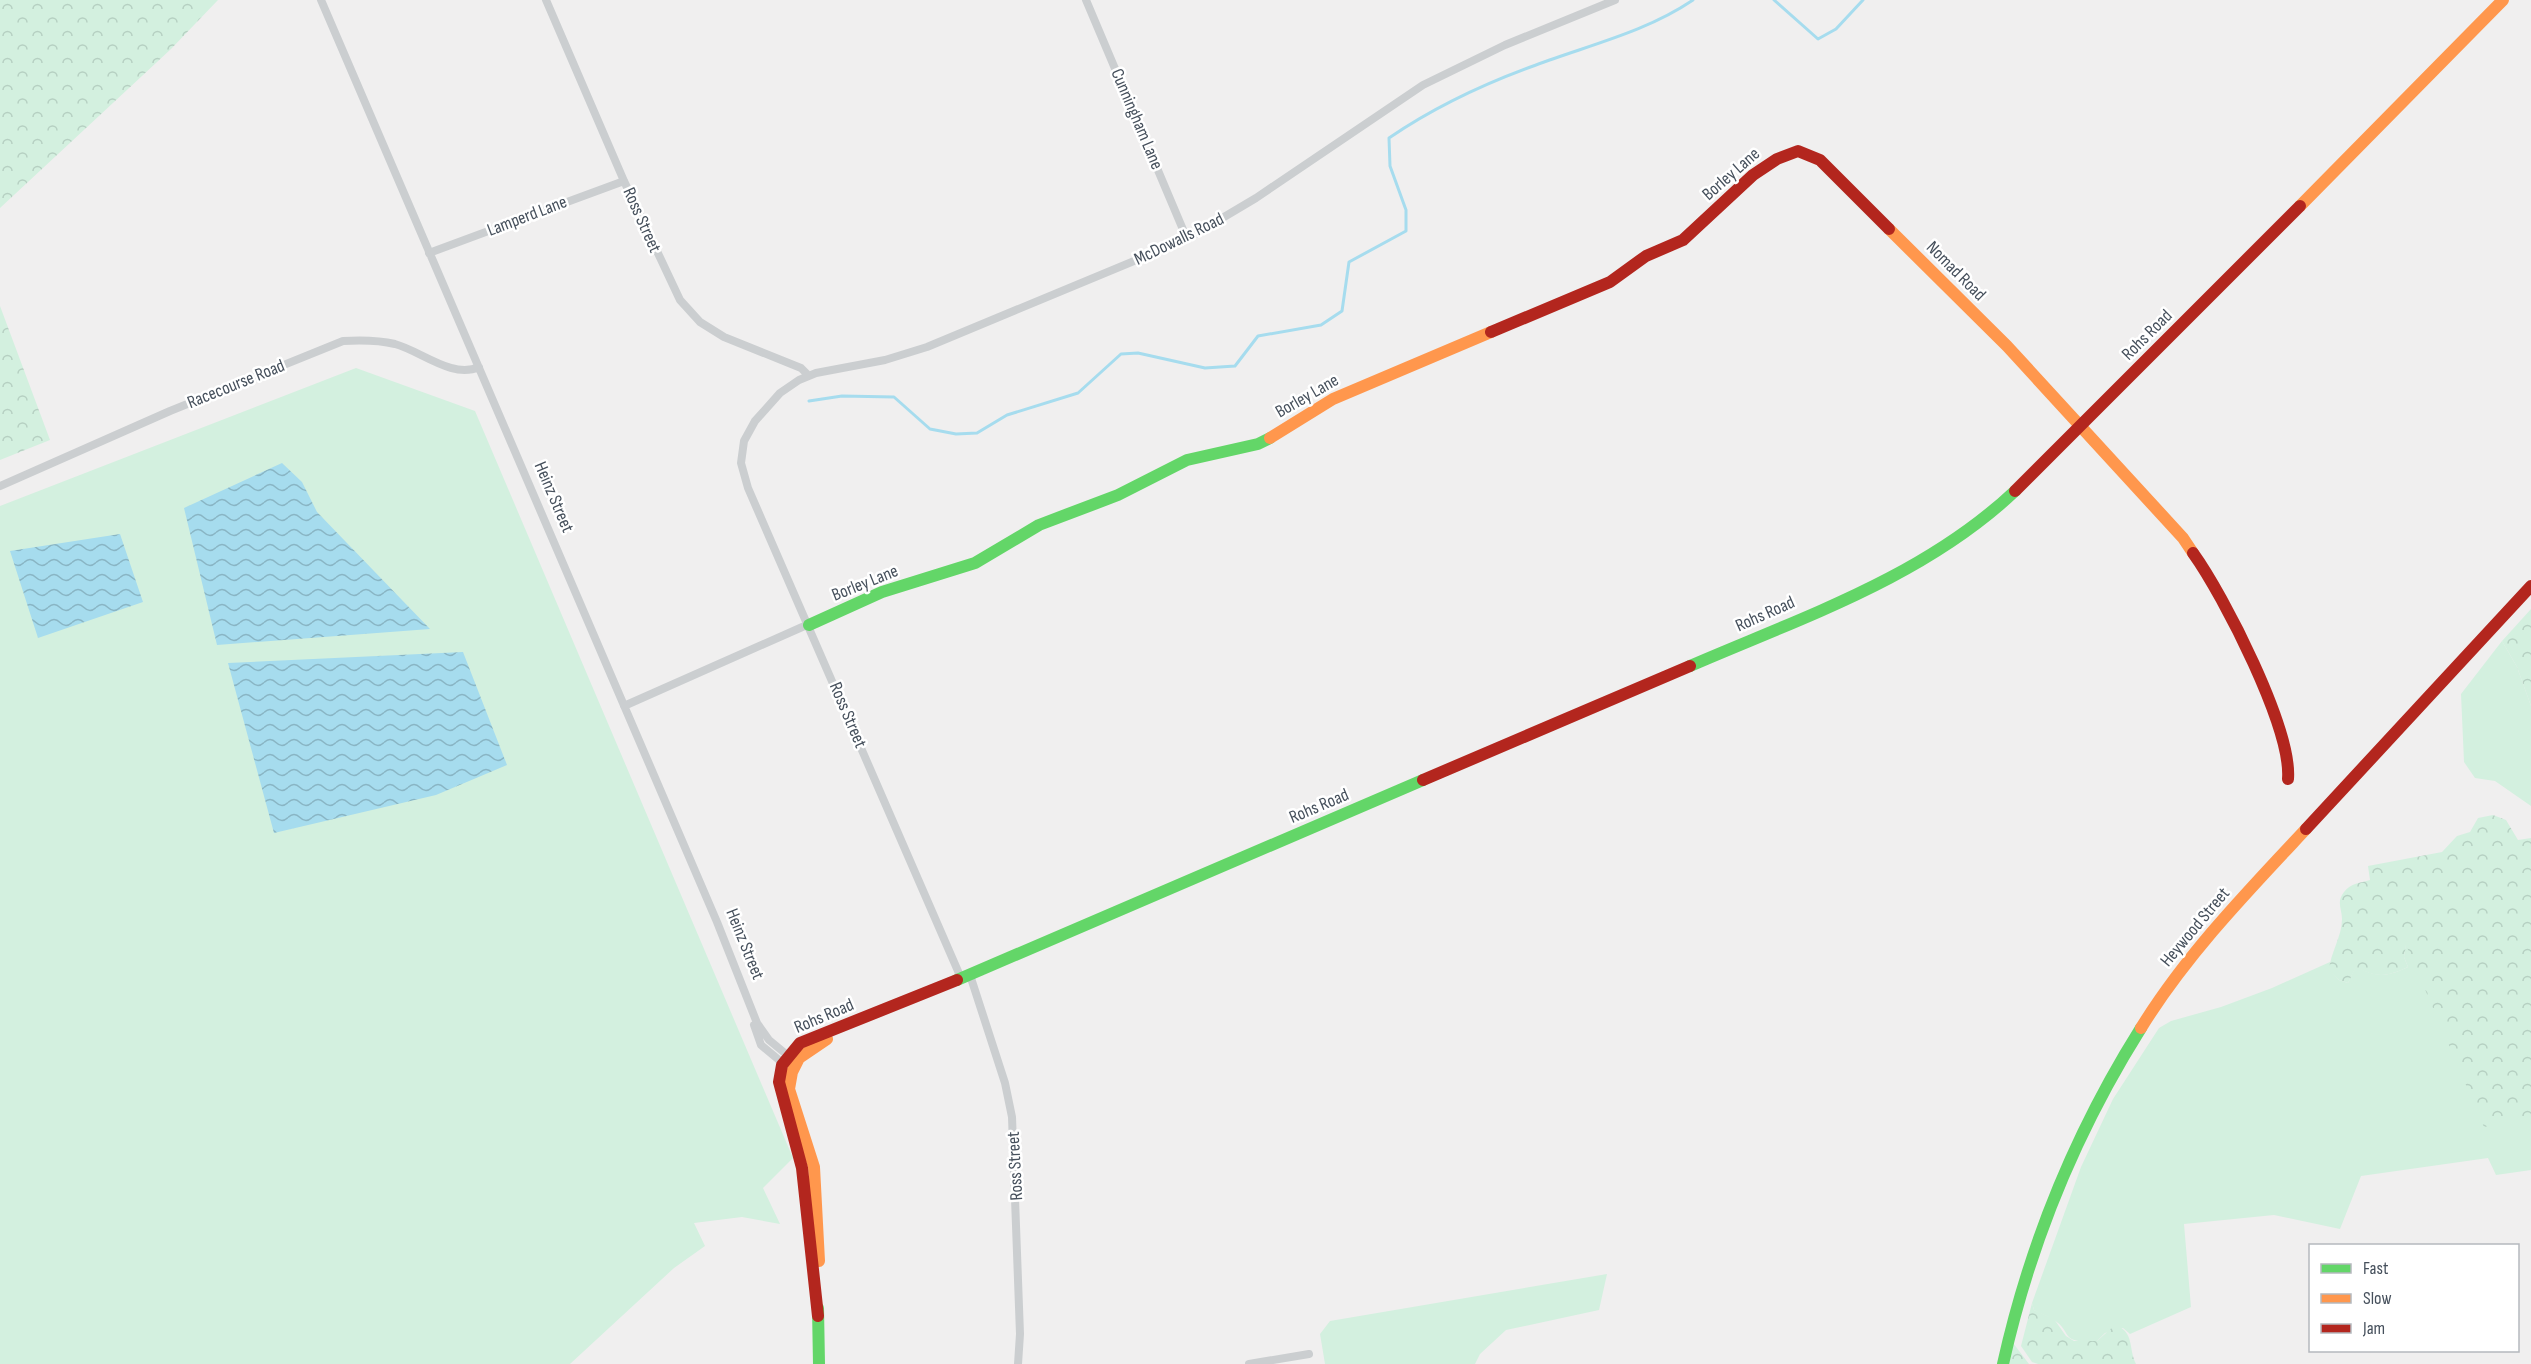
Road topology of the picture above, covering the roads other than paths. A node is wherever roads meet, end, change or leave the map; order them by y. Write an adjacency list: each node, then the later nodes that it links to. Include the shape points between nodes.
1 (321, 0): 9 (street, Heinz Street)
2 (546, 0): 7 (street, Ross Street)
3 (1086, 0): 8 (street, Cunningham Lane)
4 (1615, 0): 8 (street, McDowalls Road, via 1423,84 1256,198)
5 (2503, 0): 12 (street, Rohs Road)
6 (1798, 151): 12 (street, Nomad Road, via 1820,160); 16 (street, Borley Lane, via 1753,175 1683,240 1647,256 1610,282 1333,399 1258,444 1187,460 1118,495 1039,525 975,563 882,592)
7 (624, 181): 9 (street, Lamperd Lane); 11 (street, Ross Street, via 673,288 689,311 724,337 801,368)
8 (1187, 239): 11 (street, McDowalls Road, via 927,347)
9 (429, 253): 10 (street, Heinz Street)
10 (479, 367): 14 (street, Racecourse Road, via 459,370 396,345 343,341); 17 (street, Heinz Street)
11 (809, 376): 13 (street, McDowalls Road, via 791,384 770,403 748,431)
12 (2082, 426): 18 (street, via 2183,538 2217,589 2238,629 2276,723 2288,760); 19 (street, Rohs Road, via 1991,513 1937,552 1875,586)
13 (741, 450): 16 (street, Ross Street, via 748,488)
14 (0, 486)
15 (2531, 586): 25 (street, Heywood Street, via 2235,907 2155,1007 2087,1120 2053,1197 2023,1284)
16 (809, 625): 17 (street, Borley Lane); 19 (street, Ross Street)
17 (624, 706): 20 (street, Heinz Street, via 751,1010 762,1032)
18 (2288, 779)
19 (965, 976): 20 (street, Rohs Road, via 807,1039); 23 (street, Ross Street, via 1005,1083 1014,1133)
20 (789, 1063): 22 (street, via 779,1073 780,1092 797,1142 812,1213)
21 (1309, 1354): 24 (street)
22 (819, 1364)
23 (1018, 1364)
24 (1249, 1364)
25 (2004, 1364)

